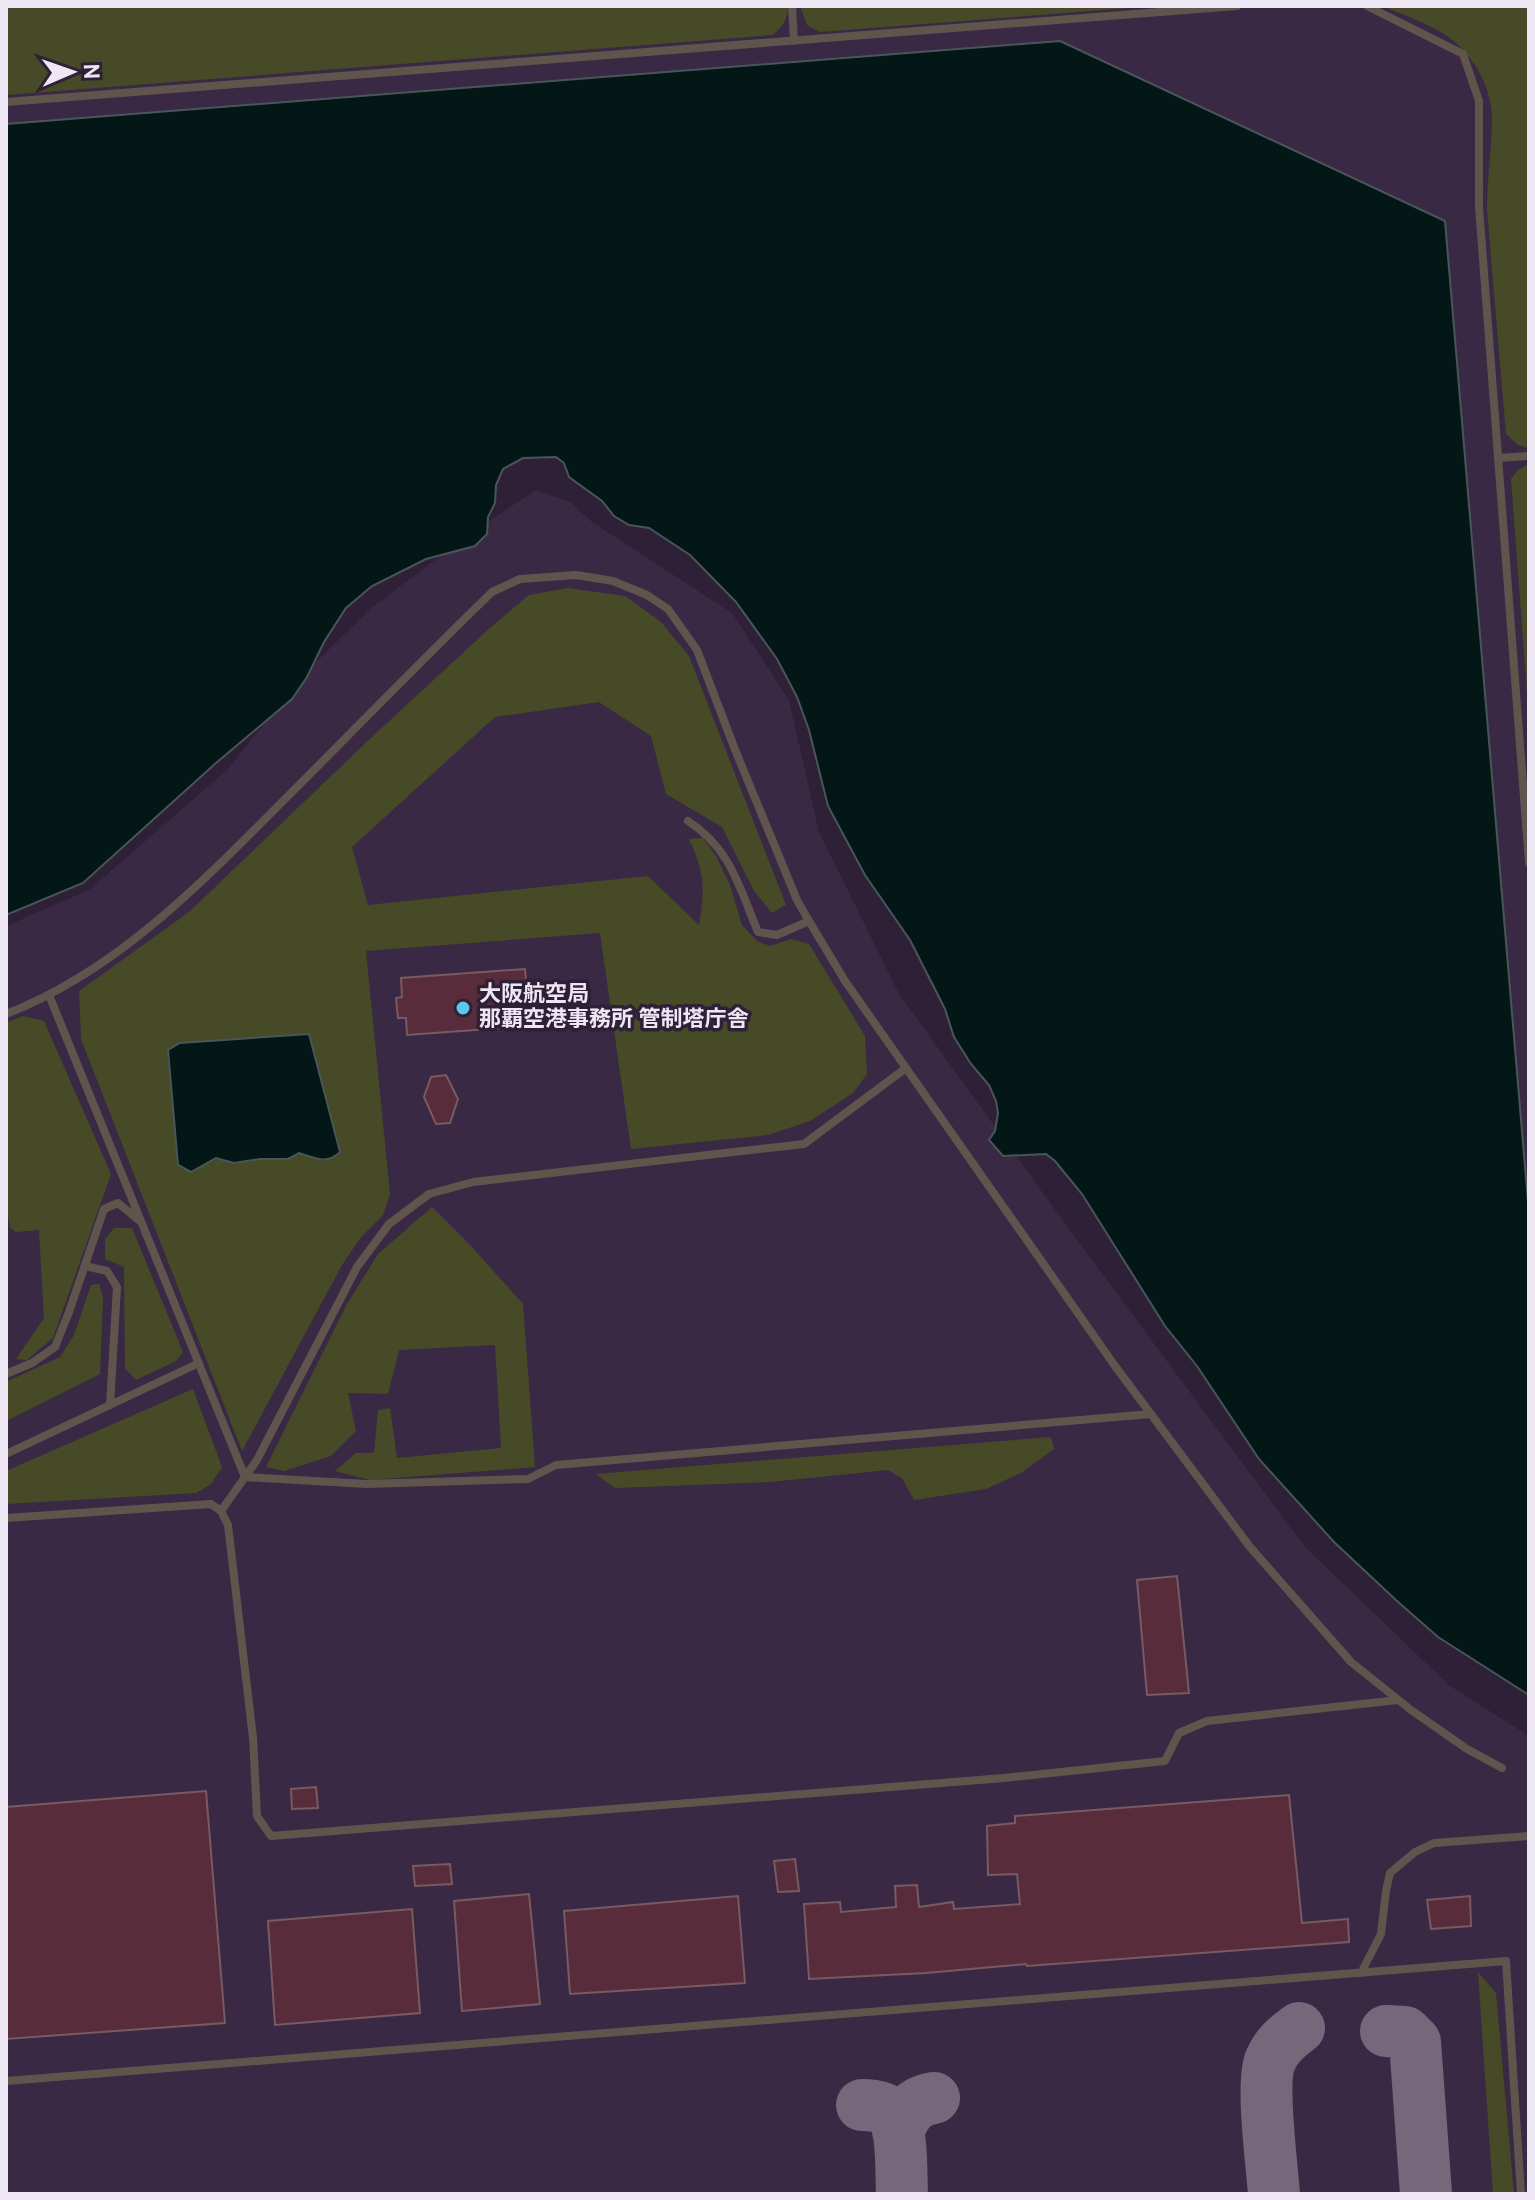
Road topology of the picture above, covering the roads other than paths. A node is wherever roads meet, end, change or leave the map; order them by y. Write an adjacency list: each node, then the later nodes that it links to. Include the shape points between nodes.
1 (792, 6): 4 (lane)
2 (1237, 6): 4 (lane)
3 (1367, 6): 7 (lane, via 1463,54 1479,101 1479,207)
4 (794, 41): 5 (lane)
5 (6, 102)
6 (1529, 456): 7 (lane)
7 (1498, 458): 9 (lane)
8 (688, 821): 10 (lane, via 706,832 728,859 758,932 777,935)
9 (1529, 863)
10 (809, 921): 11 (lane, via 697,650 668,609 613,581 576,575 520,579 492,592 197,885 140,935); 13 (lane)
11 (49, 995): 12 (lane); 14 (lane)
12 (6, 1014)
13 (906, 1068): 19 (lane); 21 (lane, via 804,1144 473,1182 429,1194 389,1224 357,1267)
14 (142, 1222): 15 (lane, via 118,1203 104,1209); 16 (lane)
15 (85, 1266): 17 (lane, via 55,1347); 18 (lane, via 107,1271 117,1287)
16 (199, 1363): 18 (lane); 21 (lane)
17 (6, 1374)
18 (110, 1405): 20 (lane)
19 (1151, 1414): 21 (lane, via 556,1465 528,1479 367,1484); 24 (lane, via 1250,1547 1351,1662)
20 (6, 1454)
21 (245, 1477): 22 (lane)
22 (221, 1511): 23 (lane, via 211,1504); 24 (lane, via 228,1525 239,1612 257,1816 271,1836 1165,1761 1179,1733 1207,1721)
23 (6, 1518)
24 (1398, 1700): 25 (lane)
25 (1502, 1768)
26 (1529, 1836): 27 (lane, via 1434,1843 1415,1852 1390,1873 1381,1934)
27 (1361, 1973): 28 (lane); 29 (lane, via 1506,1961)
28 (6, 2081)
29 (1521, 2194)

